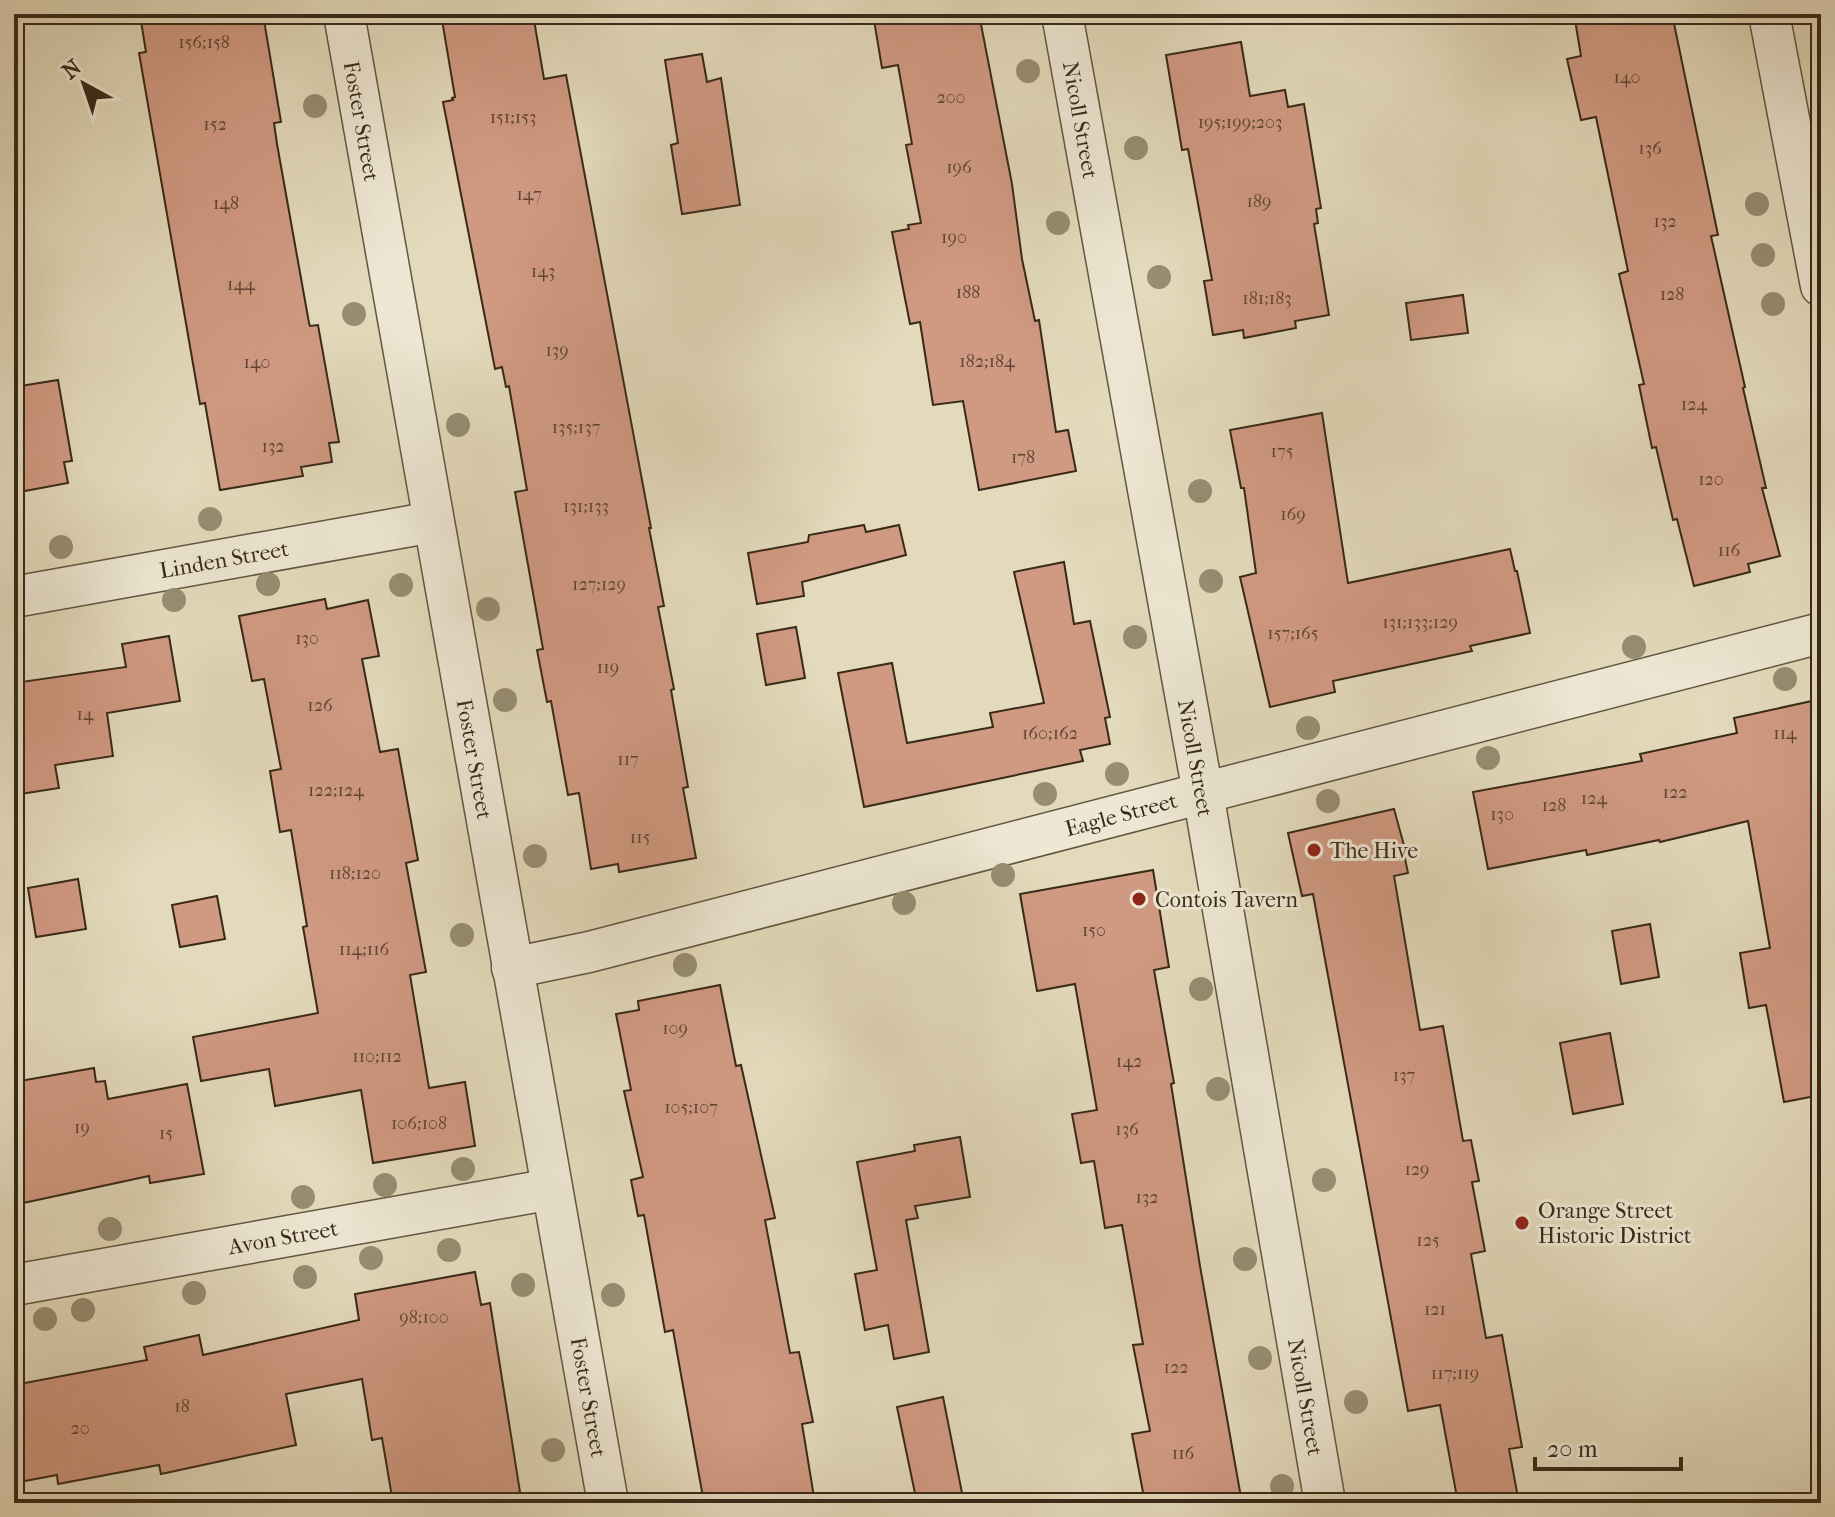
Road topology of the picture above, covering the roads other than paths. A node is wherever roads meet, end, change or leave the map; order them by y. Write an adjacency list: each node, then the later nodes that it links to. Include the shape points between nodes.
1 (344, 14): 5 (street, Foster Street)
2 (1062, 14): 8 (street, Nicoll Street)
3 (1769, 14): 4 (street)
4 (1821, 286)
5 (433, 522): 6 (street, Linden Street); 9 (street, Foster Street)
6 (14, 597)
7 (1821, 633): 8 (street, Eagle Street)
8 (1203, 793): 9 (street, Eagle Street); 13 (street, Nicoll Street)
9 (512, 968): 10 (street, Foster Street)
10 (552, 1189): 11 (street, Avon Street); 12 (street, Foster Street)
11 (14, 1285)
12 (608, 1503)
13 (1325, 1503)

